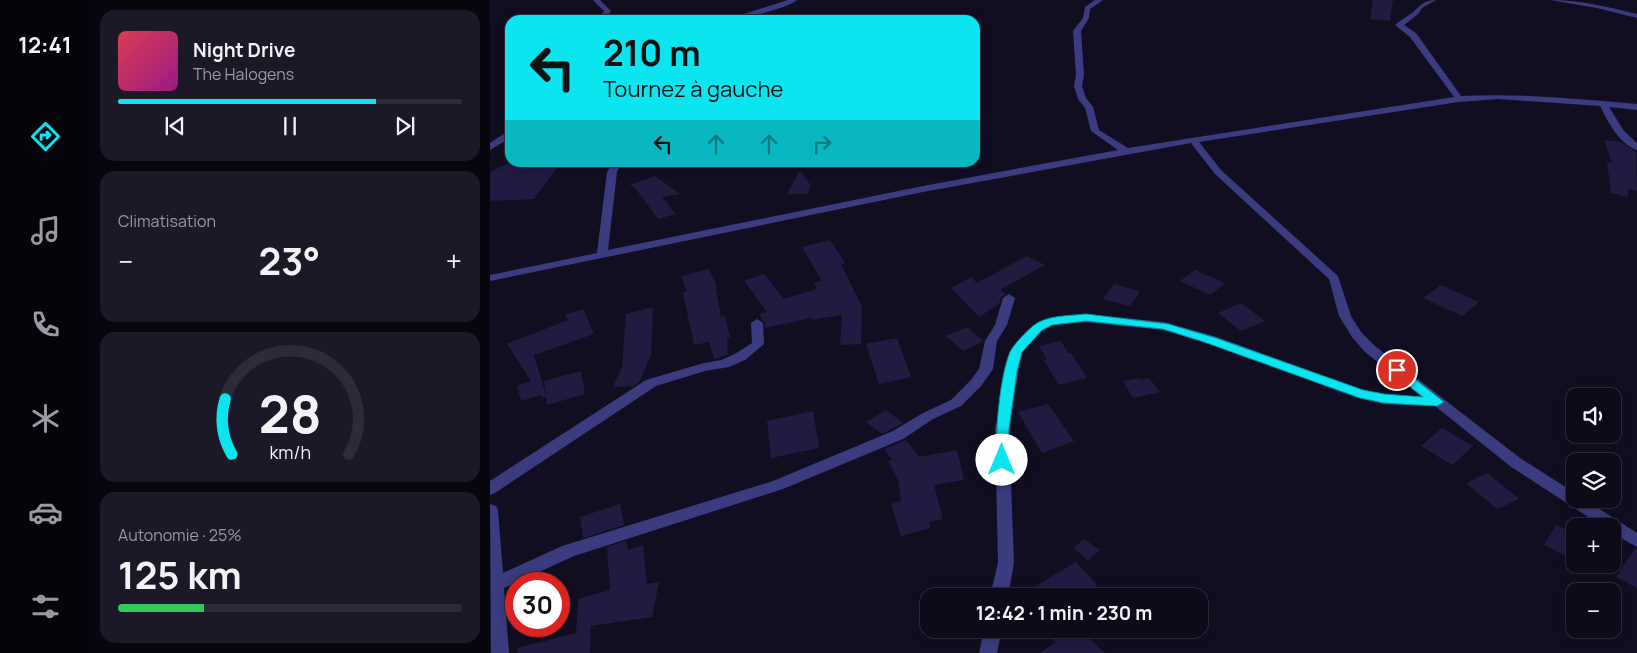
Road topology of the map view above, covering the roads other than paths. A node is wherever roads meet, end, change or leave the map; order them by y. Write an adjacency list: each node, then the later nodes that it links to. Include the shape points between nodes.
1 (596, 0): 8 (street, via 608,11)
2 (794, 0): 9 (street, via 772,9)
3 (1100, 0): 19 (street, via 1087,8 1086,18 1077,30 1078,86 1089,107 1095,131)
4 (1433, 0): 11 (street, via 1399,25 1413,35)
5 (1554, 0): 7 (street)
6 (1574, 0): 7 (street)
7 (1587, 4): 10 (street)
8 (605, 15)
9 (742, 15)
10 (1637, 16)
11 (1459, 100): 12 (street, via 1522,97); 15 (street)
12 (1603, 103): 13 (street); 17 (street, via 1615,127)
13 (1637, 107)
14 (505, 138): 16 (street)
15 (1194, 141): 19 (street); 26 (street, via 1218,172 1334,278 1345,316 1365,344)
16 (490, 147)
17 (1637, 147)
18 (505, 148): 20 (street)
19 (1126, 151): 22 (street)
20 (490, 154)
21 (615, 167): 22 (street)
22 (602, 255): 23 (street)
23 (490, 278)
24 (1009, 298): 30 (street, via 1001,326 991,341 986,369 956,403 898,435 794,480 568,551)
25 (757, 323): 27 (street, via 758,344 749,352 724,364 651,383)
26 (1437, 402): 29 (street, via 1516,462); 31 (street, via 1360,394 1212,340 1164,326 1086,318 1050,322 1029,335 1016,352 1011,371 1002,429 1006,563)
27 (490, 489)
28 (490, 510): 30 (street)
29 (1637, 541)
30 (495, 584): 33 (street)
31 (1001, 588)
32 (991, 638): 34 (street)
33 (500, 653)
34 (988, 653)

